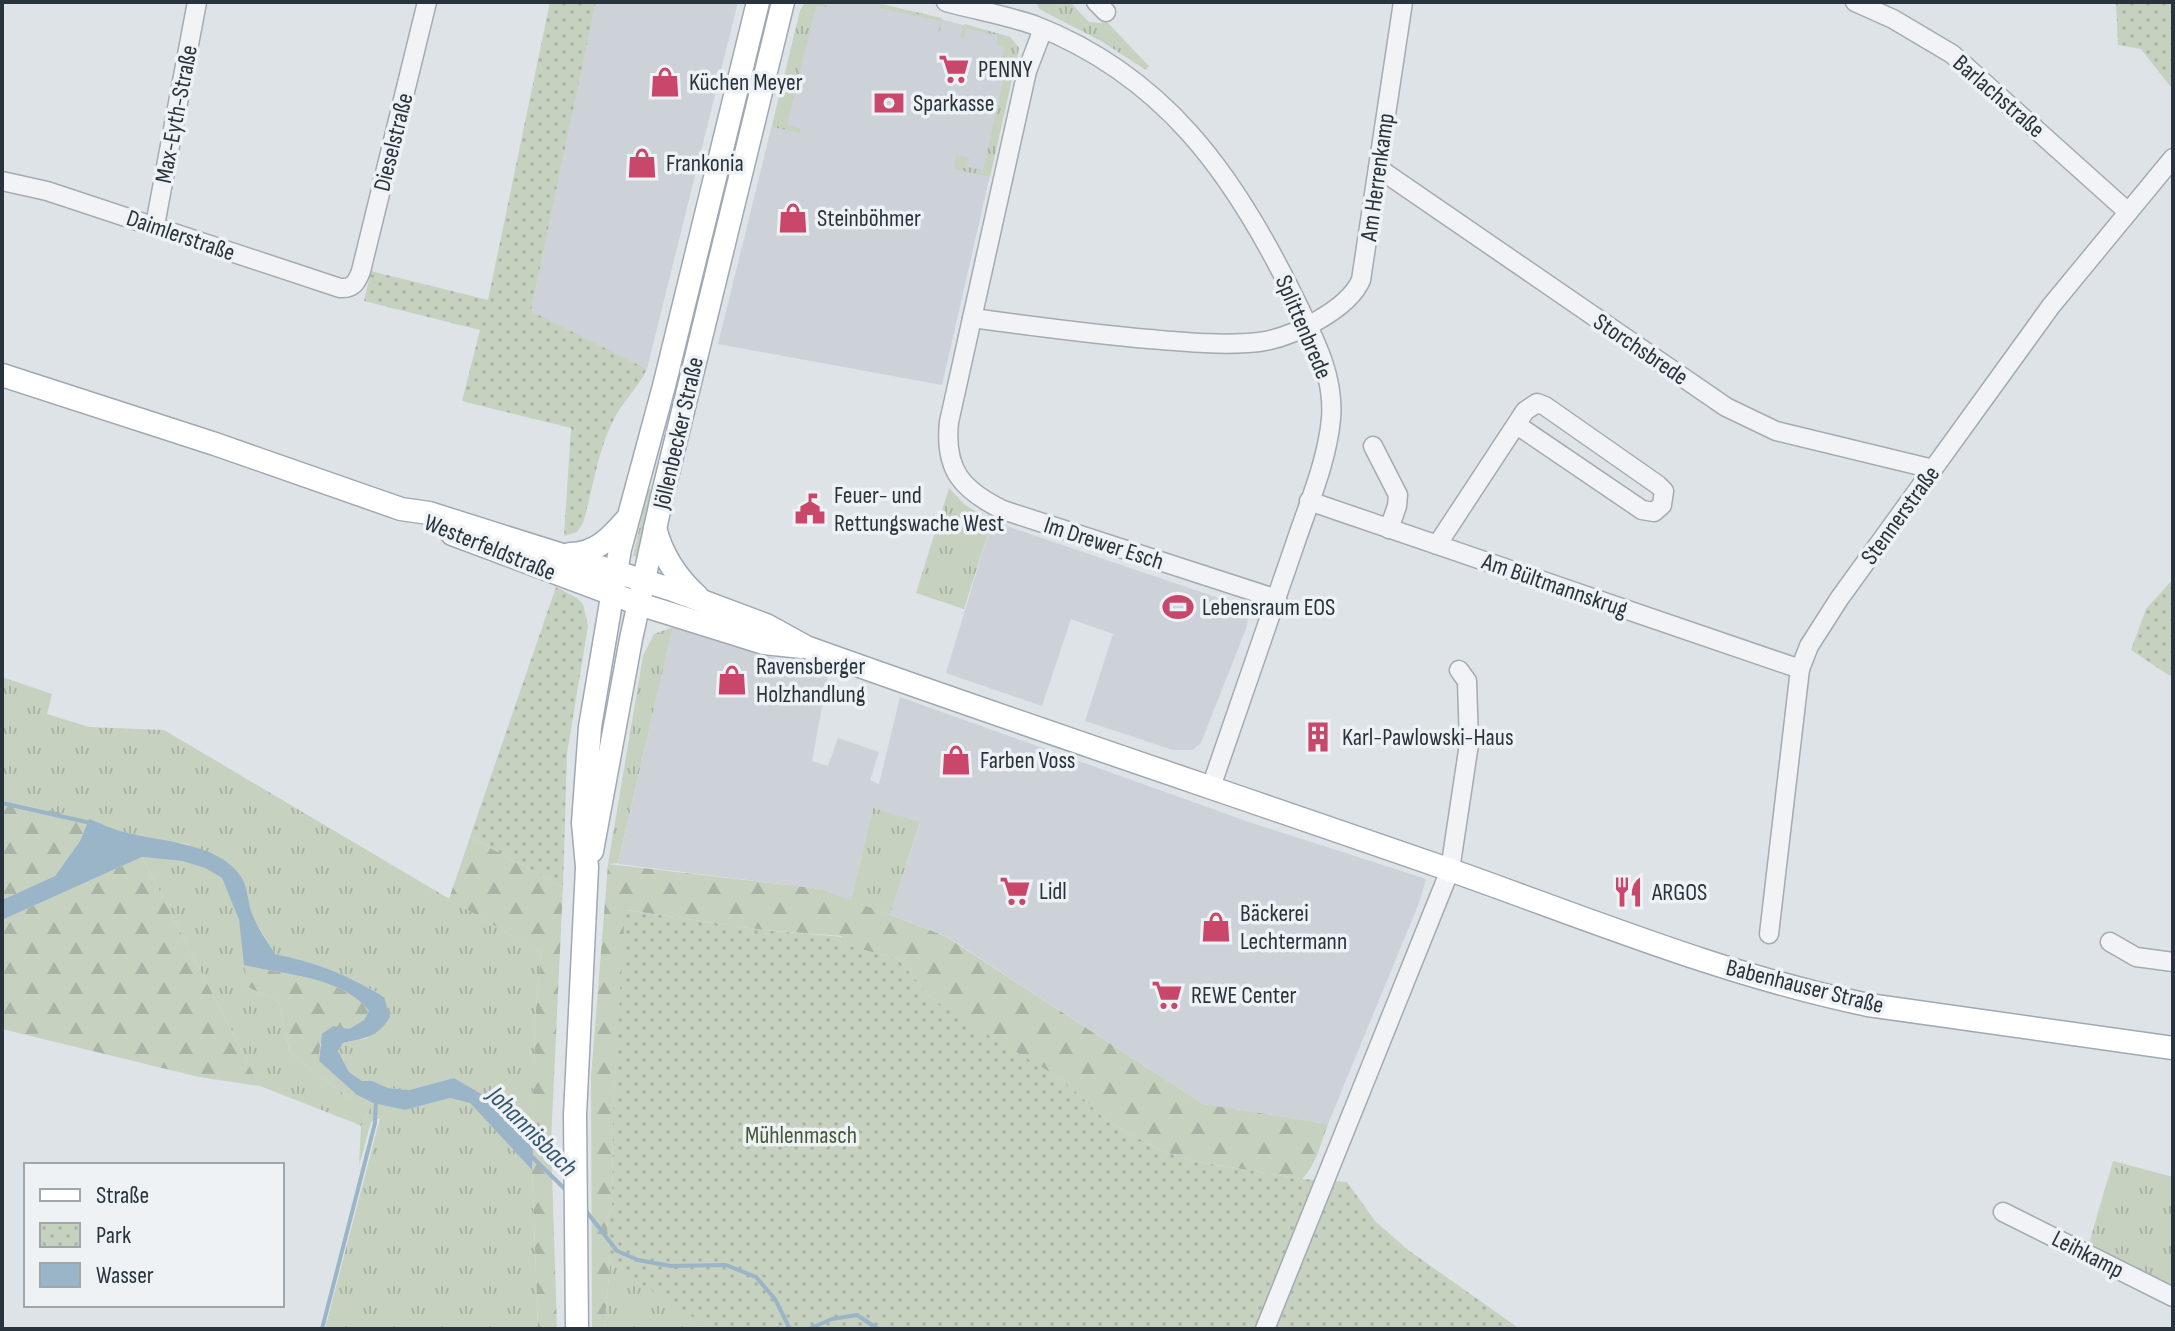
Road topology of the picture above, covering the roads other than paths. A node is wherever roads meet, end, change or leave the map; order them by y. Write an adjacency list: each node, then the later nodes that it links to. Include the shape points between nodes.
1 (197, 2): 14 (street, Max-Eyth-Straße)
2 (427, 2): 15 (street, Dieselstraße)
3 (758, 2): 24 (main road, Jöllenbecker Straße)
4 (783, 2): 25 (main road, Jöllenbecker Straße)
5 (946, 2): 8 (street, Splittenbrede)
6 (1403, 2): 11 (street, Am Herrenkamp)
7 (1855, 2): 13 (street, Barlachstraße, via 1952,54)
8 (1019, 11): 9 (street, Splittenbrede)
9 (1043, 29): 16 (street, Im Drewer Esch, via 1027,71); 17 (street, Splittenbrede, via 1121,73 1199,143 1258,226)
10 (2173, 158): 13 (street, Stennerstraße)
11 (1378, 168): 17 (street, Am Herrenkamp, via 1356,291 1339,308); 21 (street, Storchsbrede, via 1726,407 1776,431)
12 (2, 181): 14 (street, Daimlerstraße)
13 (2128, 212): 21 (street, Stennerstraße, via 2058,297)
14 (155, 225): 15 (street, Daimlerstraße, via 340,288)
15 (357, 282)
16 (972, 318): 17 (street, via 1192,343 1261,342); 32 (street, Im Drewer Esch, via 947,441 955,472 969,489 1003,510)
17 (1307, 324): 22 (street, Splittenbrede, via 1321,353 1332,407 1329,437)
18 (2, 375): 23 (main road)
19 (1517, 425): 19 (street, via 1642,510 1654,512 1662,505 1664,491 1658,485 1545,406 1531,405); 27 (street)
20 (1373, 446): 26 (street, via 1398,495)
21 (1933, 469): 36 (street, Stennerstraße, via 1824,622)
22 (1309, 501): 26 (street, Am Bültmannskrug); 32 (street, Splittenbrede)
23 (401, 509): 28 (main road, Westerfeldstraße); 31 (main road, Westerfeldstraße, via 426,524)
24 (627, 519): 28 (main road, via 590,552); 29 (main road, Jöllenbecker Straße)
25 (655, 528): 30 (main road, Jöllenbecker Straße); 33 (main road, via 673,569)
26 (1389, 529): 27 (street, Am Bültmannskrug)
27 (1437, 545): 36 (street, Am Bültmannskrug)
28 (565, 554): 29 (main road, Westerfeldstraße)
29 (615, 571): 30 (main road, Westerfeldstraße); 31 (main road, Jöllenbecker Straße)
30 (644, 580): 33 (main road); 34 (main road, Jöllenbecker Straße)
31 (611, 594): 34 (main road, Westerfeldstraße); 39 (main road, Jöllenbecker Straße, via 587,752)
32 (1277, 599): 38 (street, Splittenbrede)
33 (704, 602): 35 (main road)
34 (639, 604): 35 (main road, via 764,643); 39 (main road, Jöllenbecker Straße)
35 (806, 647): 38 (main road, Babenhauser Straße)
36 (1800, 669): 41 (street, Stennerstraße)
37 (1459, 670): 40 (street, via 1467,681 1469,744)
38 (1211, 787): 40 (main road, Babenhauser Straße)
39 (587, 867): 47 (main road, Jöllenbecker Straße, via 575,1115)
40 (1450, 870): 44 (main road, Babenhauser Straße, via 1672,951 1832,997); 48 (street)
41 (1769, 934)
42 (2110, 942): 43 (street, via 2136,957)
43 (2173, 962)
44 (2173, 1048)
45 (2003, 1212): 46 (street, Leihkamp)
46 (2173, 1297)
47 (577, 1329)
48 (1265, 1329)

